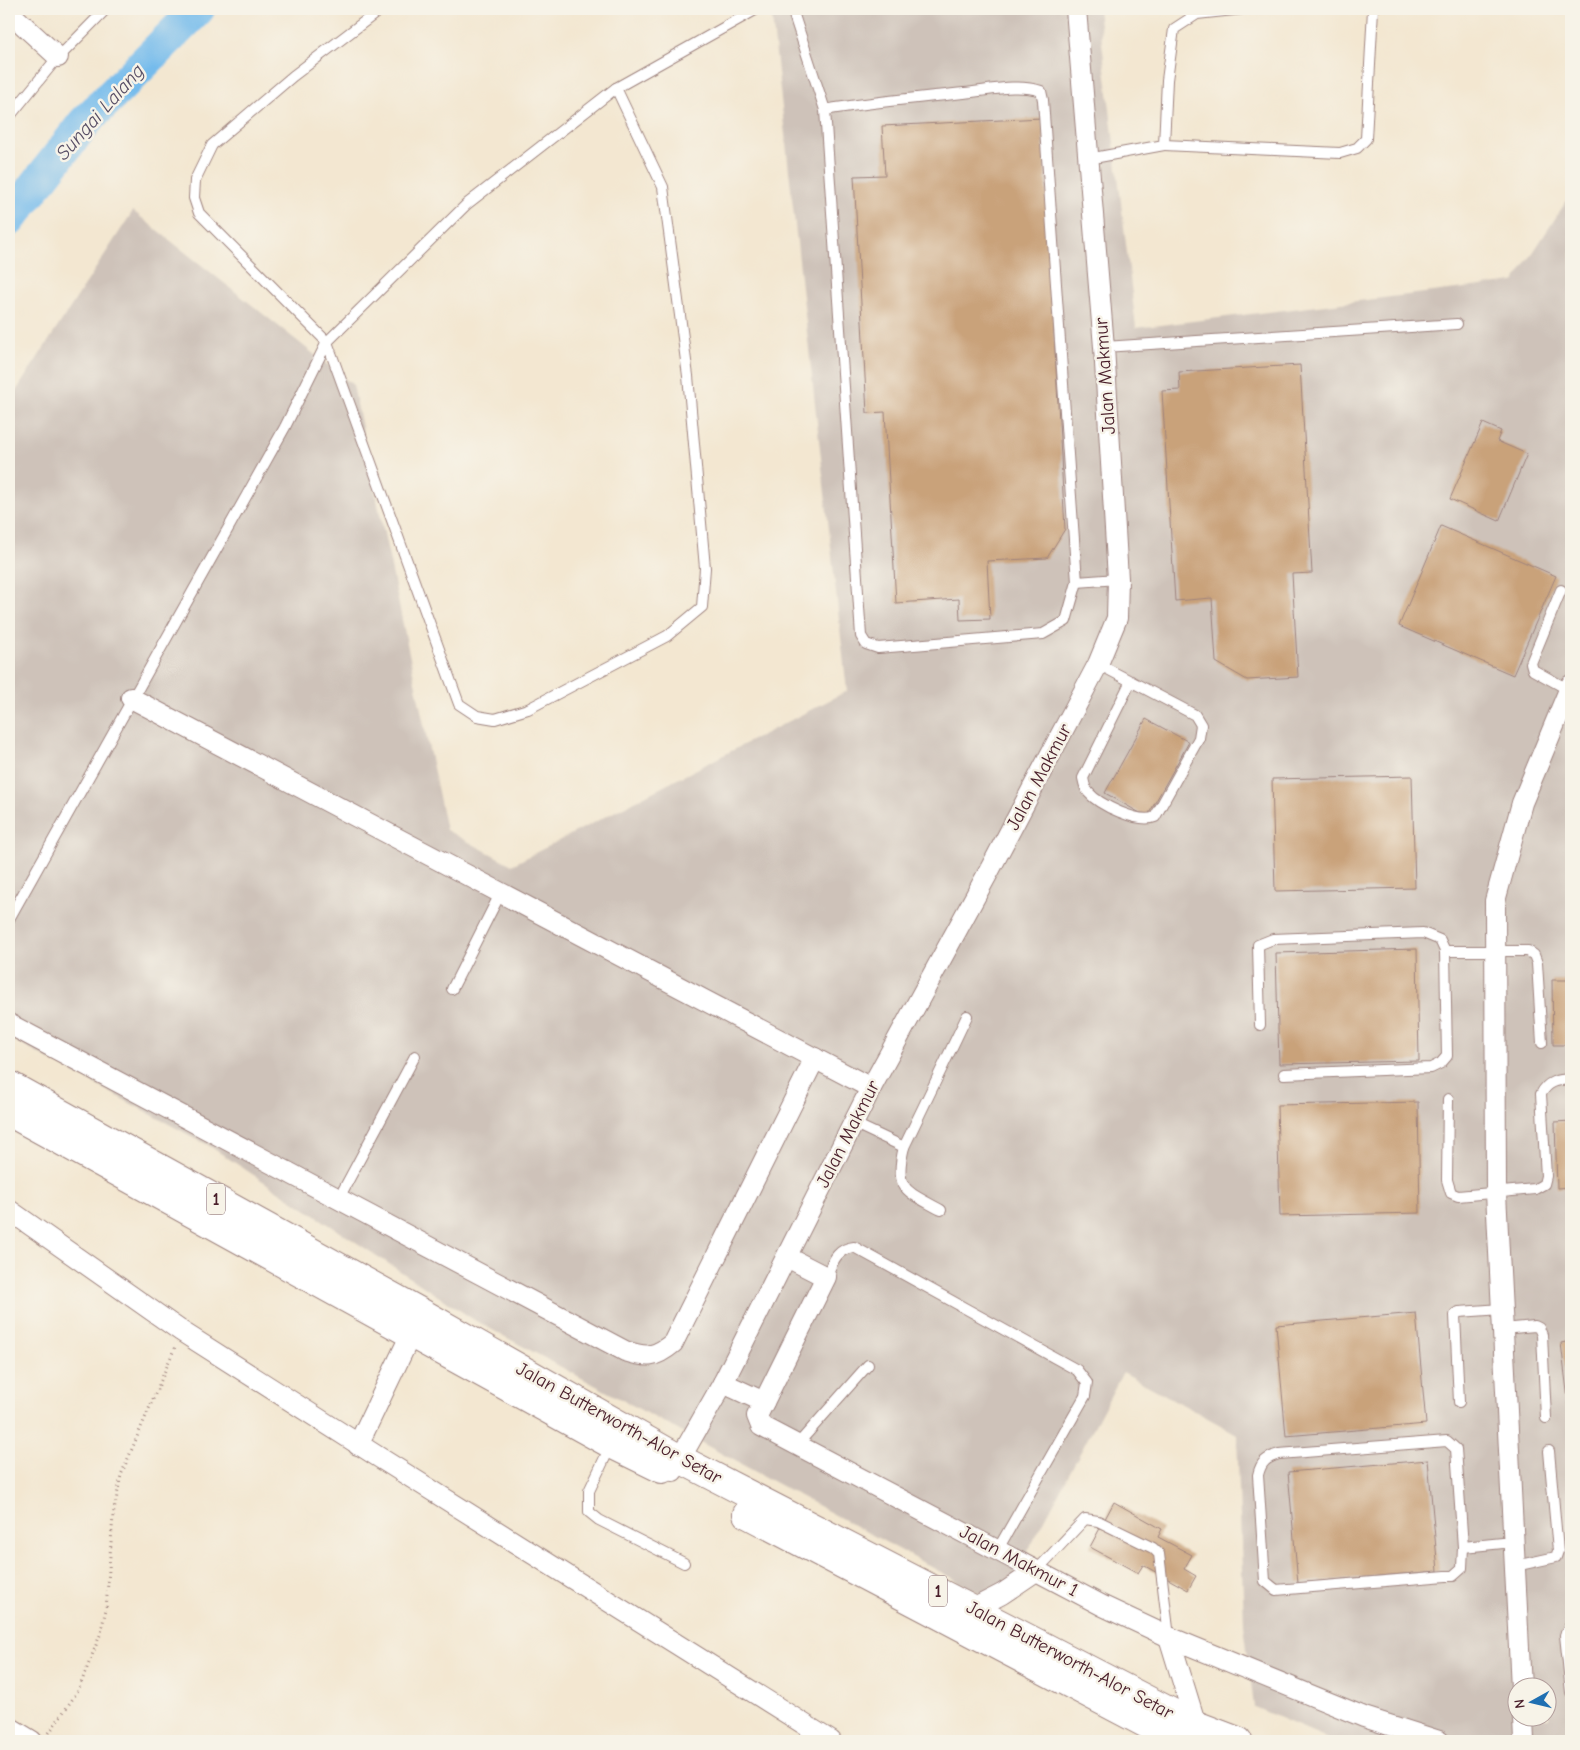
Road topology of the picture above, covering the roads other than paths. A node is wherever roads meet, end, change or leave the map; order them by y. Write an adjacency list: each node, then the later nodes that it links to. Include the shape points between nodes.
1 (106, 9): 9 (lane)
2 (381, 9): 16 (lane, via 212,144 196,180 194,198 198,213)
3 (757, 9): 10 (lane)
4 (792, 9): 11 (lane)
5 (1076, 9): 14 (street, Jalan Makmur)
6 (1243, 9): 13 (lane, via 1197,14 1174,29 1167,80)
7 (1373, 9): 13 (lane, via 1366,139 1357,148 1340,153)
8 (9, 12): 9 (street)
9 (58, 57): 12 (lane)
10 (616, 88): 16 (lane, via 467,204); 16 (lane, via 663,187 688,376 705,568 702,607 667,636 528,709 494,719 477,716 459,704)
11 (825, 110): 19 (lane, via 1003,89 1033,88 1041,91); 19 (lane, via 860,636 866,644 878,648 1043,634 1066,621)
12 (9, 117)
13 (1164, 145): 14 (lane)
14 (1088, 159): 17 (street, Jalan Makmur)
15 (1457, 324): 17 (lane)
16 (327, 342): 24 (lane, via 285,427)
17 (1104, 347): 18 (street, Jalan Makmur)
18 (1118, 580): 19 (lane); 21 (street, Jalan Makmur, via 1117,618)
19 (1076, 582)
20 (1562, 590): 23 (lane, via 1531,662 1533,670)
21 (1098, 664): 22 (lane); 39 (street, Jalan Makmur)
22 (1131, 681): 22 (lane, via 1195,715 1201,725 1200,738 1155,817 1147,820 1136,819 1095,799 1086,791 1083,778)
23 (1570, 688): 27 (street, via 1522,803 1504,860 1495,901)
24 (131, 698): 25 (street); 26 (lane)
25 (500, 894): 29 (lane); 35 (street)
26 (9, 920)
27 (1494, 950): 28 (lane); 33 (lane, via 1528,951 1534,956); 44 (street)
28 (1445, 951): 32 (lane, via 1440,940 1423,933 1263,942 1258,945); 36 (lane, via 1448,1056 1441,1063 1431,1068)
29 (452, 989)
30 (967, 1016): 43 (lane)
31 (9, 1024): 45 (street)
32 (1260, 1025)
33 (1542, 1043)
34 (415, 1056): 45 (lane)
35 (814, 1058): 39 (street); 45 (street, via 674,1343 660,1354 643,1357 625,1351)
36 (1284, 1074)
37 (1571, 1079): 44 (lane, via 1556,1080 1546,1085 1541,1094 1544,1184 1535,1189)
38 (9, 1085): 62 (main road, Jalan Butterworth-Alor Setar / 1, via 422,1313)
39 (871, 1088): 42 (street, Jalan Makmur)
40 (1448, 1099): 44 (lane, via 1447,1180 1451,1193 1458,1196)
41 (9, 1112): 52 (main road, Jalan Butterworth-Alor Setar / 1)
42 (853, 1123): 43 (lane); 48 (street, Jalan Makmur)
43 (904, 1147): 47 (lane, via 899,1167 902,1184 909,1193)
44 (1496, 1193): 50 (street)
45 (339, 1198)
46 (9, 1210): 59 (street, via 181,1330)
47 (941, 1210)
48 (787, 1257): 49 (street); 54 (street, Jalan Makmur)
49 (826, 1277): 55 (street, Jalan Makmur 1); 65 (lane, via 838,1252 854,1247 1077,1370 1087,1383 1085,1396)
50 (1502, 1309): 51 (street); 56 (lane, via 1455,1315)
51 (1503, 1329): 57 (lane, via 1539,1328); 63 (street)
52 (412, 1332): 58 (main road, Jalan Butterworth-Alor Setar / 1); 59 (street)
53 (868, 1365): 60 (lane)
54 (723, 1383): 55 (street); 62 (street, Jalan Makmur)
55 (764, 1402): 60 (street, Jalan Makmur 1, via 757,1416 761,1426)
56 (1459, 1402)
57 (1546, 1418)
58 (612, 1444): 62 (main road, Jalan Butterworth-Alor Setar / 1); 66 (lane, via 589,1491 589,1512)
59 (358, 1445): 78 (street)
60 (796, 1446): 65 (street, Jalan Makmur 1)
61 (1549, 1451): 67 (lane, via 1558,1551 1550,1560)
62 (676, 1466): 69 (main road, Jalan Butterworth-Alor Setar / 1); 76 (main road, Jalan Butterworth-Alor Setar / 1)
63 (1513, 1542): 64 (lane); 67 (street)
64 (1463, 1547): 64 (lane, via 1456,1450 1447,1441 1279,1454 1268,1457 1261,1464 1258,1475 1264,1581 1276,1590 1453,1576 1462,1568)
65 (998, 1549): 68 (street, Jalan Makmur 1)
66 (684, 1563)
67 (1515, 1566): 72 (street)
68 (1036, 1571): 69 (street); 71 (street, Jalan Makmur 1); 71 (lane, via 1085,1519 1098,1520 1160,1554)
69 (973, 1609): 76 (main road, Jalan Butterworth-Alor Setar / 1)
70 (1571, 1624): 73 (lane, via 1565,1635)
71 (1169, 1637): 76 (street); 80 (street, Jalan Makmur 1, via 1364,1716)
72 (1521, 1678)
73 (1571, 1692)
74 (9, 1727): 77 (street)
75 (1523, 1728): 81 (street)
76 (1187, 1733): 79 (main road, Jalan Butterworth-Alor Setar / 1)
77 (40, 1738)
78 (831, 1741)
79 (1238, 1741)
80 (1439, 1741)
81 (1524, 1741)

